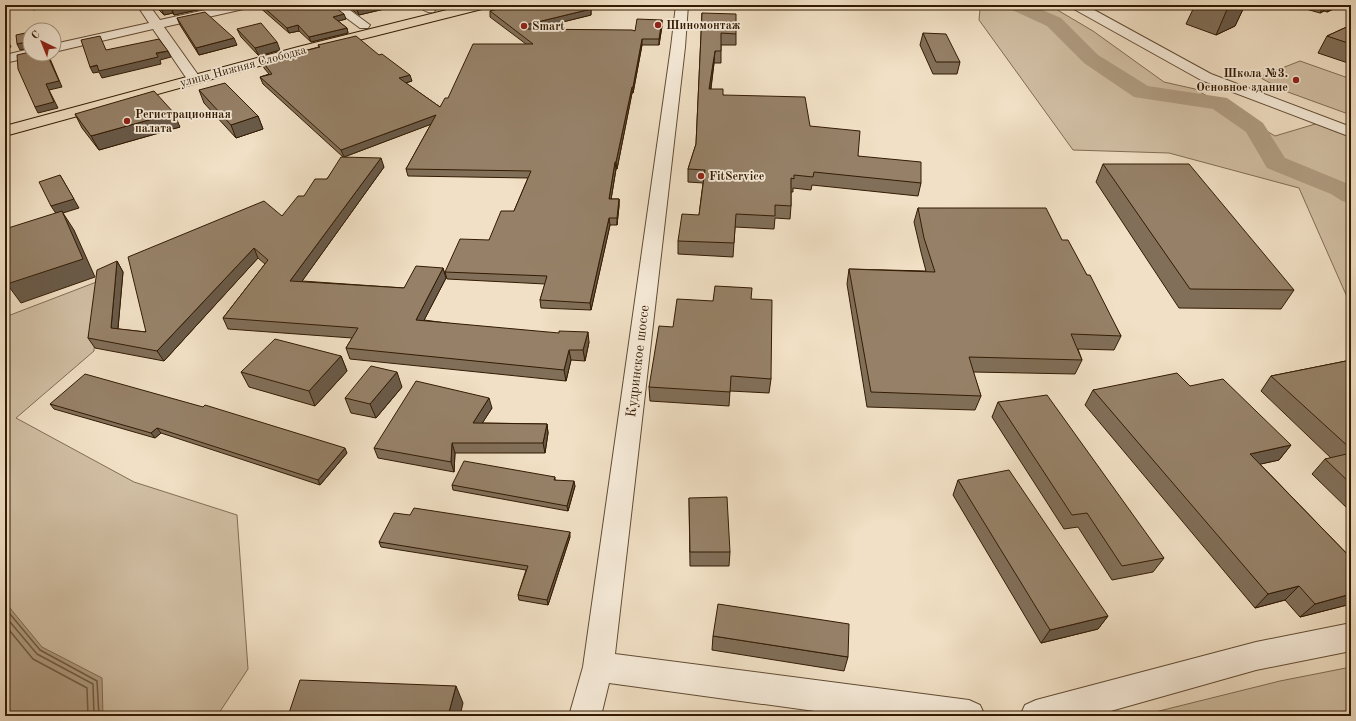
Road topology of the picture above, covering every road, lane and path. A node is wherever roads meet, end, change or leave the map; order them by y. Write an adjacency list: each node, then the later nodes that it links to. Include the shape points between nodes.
1 (144, 5): 7 (street)
2 (244, 5): 7 (street)
3 (335, 5): 8 (street)
4 (482, 5): 12 (main road, улица Нижняя Слободка)
5 (682, 5): 16 (street, Кудринское шоссе)
6 (1076, 5): 14 (street, via 1206,77)
7 (157, 25): 9 (street); 12 (street)
8 (364, 25)
9 (62, 46)
10 (22, 55): 11 (street)
11 (5, 59)
12 (194, 79): 13 (main road, улица Нижняя Слободка)
13 (5, 131)
14 (1351, 132)
15 (1351, 637): 19 (street, via 1256,656)
16 (598, 667): 17 (street, Кудринское шоссе); 18 (street)
17 (585, 716)
18 (969, 716)
19 (1036, 716)

